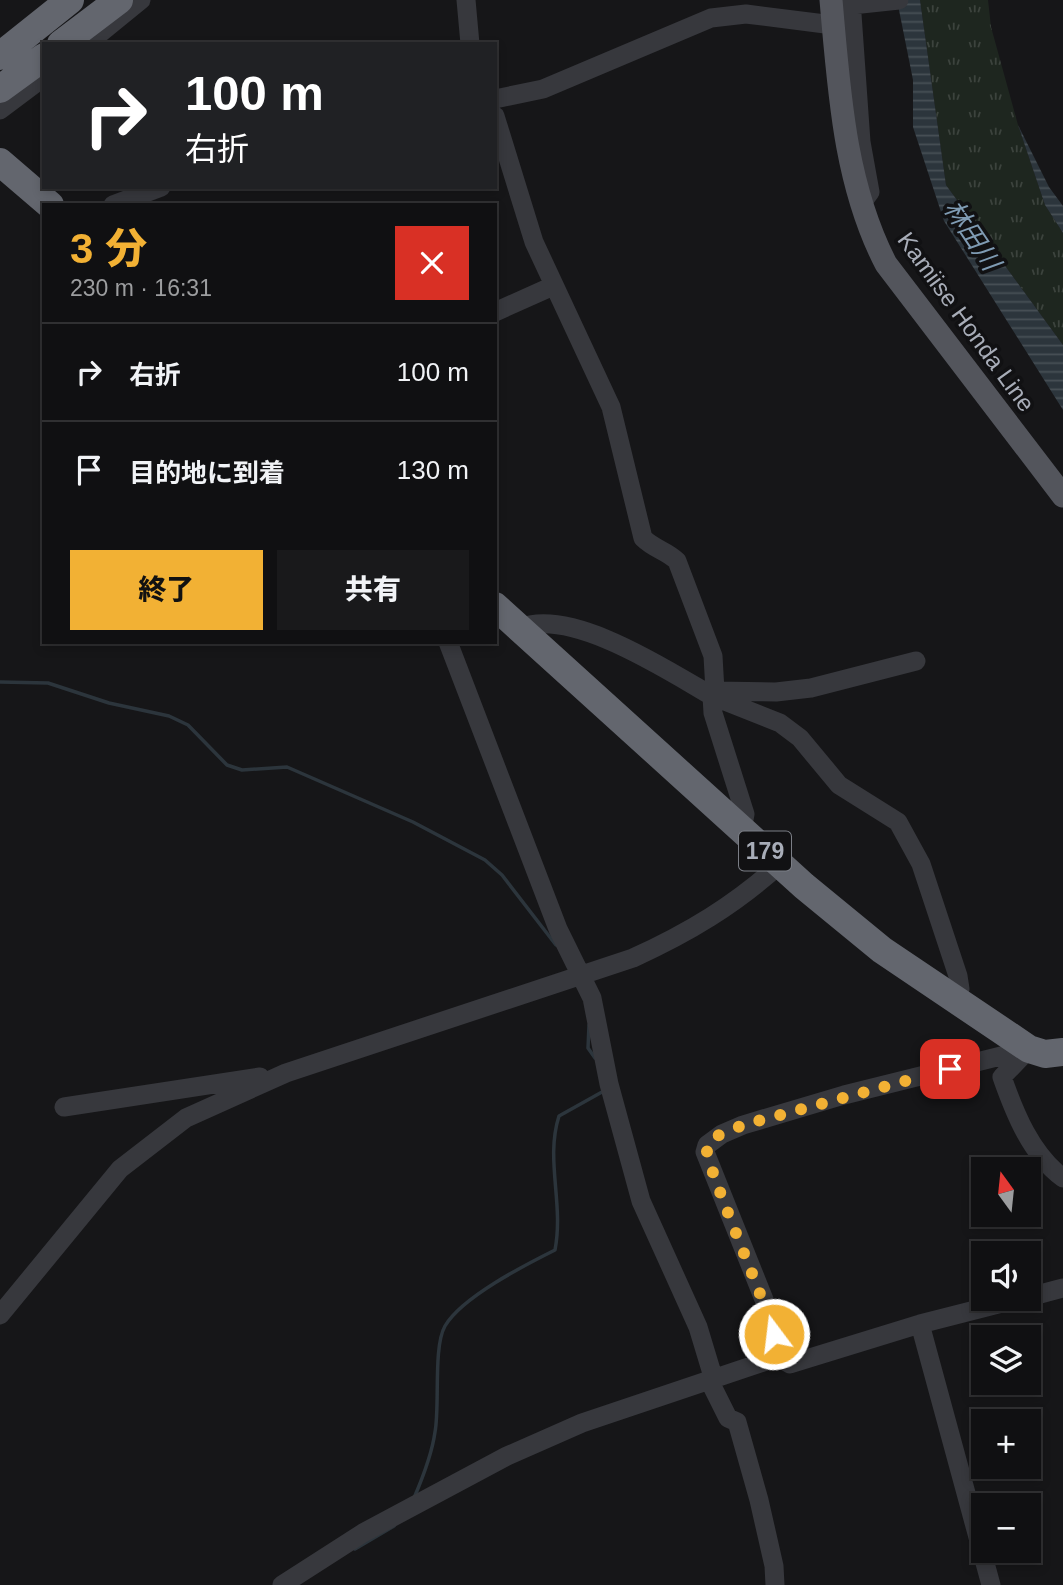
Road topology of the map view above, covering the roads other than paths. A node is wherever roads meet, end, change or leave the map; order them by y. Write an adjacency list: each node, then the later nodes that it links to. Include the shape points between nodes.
1 (70, 0): 11 (highway)
2 (119, 0): 8 (highway)
3 (141, 0): 9 (street)
4 (466, 0): 10 (street)
5 (899, 0): 6 (street)
6 (850, 2): 7 (main road, Kamiise Honda Line); 22 (street, via 861,142 870,192)
7 (833, 25): 15 (street, via 746,14 711,18 543,89); 22 (main road, Kamiise Honda Line, via 849,160)
8 (64, 42)
9 (88, 42)
10 (470, 42)
11 (0, 56)
12 (42, 58): 14 (highway)
13 (42, 78): 16 (street)
14 (0, 89)
15 (497, 99)
16 (0, 110)
17 (497, 122): 23 (street, via 534,242)
18 (0, 162): 20 (highway)
19 (157, 189): 21 (street)
20 (48, 203)
21 (118, 203)
22 (861, 204): 25 (main road, Kamiise Honda Line, via 886,264)
23 (553, 286): 24 (street); 30 (street, via 611,408 643,538 677,561 713,656)
24 (497, 311)
25 (1063, 496)
26 (497, 608): 27 (highway, 179)
27 (520, 628): 30 (street, via 532,622 550,622 595,636); 31 (highway, 179)
28 (449, 644): 33 (street)
29 (916, 661): 30 (street, via 811,688)
30 (714, 693): 31 (street, via 713,713 745,814); 34 (street, via 780,723 800,738 839,785 898,821 921,864 954,964 960,989)
31 (742, 830): 32 (highway, 179)
32 (780, 864): 33 (street, via 742,899 705,922 633,958); 34 (highway, 179, via 882,950)
33 (578, 978): 36 (street); 47 (street, via 592,998 609,1084 641,1201 698,1327)
34 (956, 1001): 35 (highway, 179)
35 (1050, 1056): 40 (street, via 1002,1077 1015,1114 1045,1165); 46 (street, via 844,1095 743,1125 707,1145 716,1185 769,1312)
36 (286, 1073): 37 (street); 39 (street)
37 (175, 1090): 38 (street); 39 (street)
38 (64, 1107)
39 (186, 1118): 44 (street, via 120,1169)
40 (1063, 1178)
41 (1063, 1288): 42 (street)
42 (1041, 1294)
43 (971, 1311): 45 (street)
44 (0, 1315)
45 (920, 1324): 46 (street, via 790,1364); 50 (street)
46 (778, 1357): 47 (street)
47 (712, 1381): 48 (street, via 582,1423 507,1457 363,1533); 49 (street, via 727,1418 737,1422 760,1500)
48 (282, 1585)
49 (775, 1585)
50 (991, 1585)

